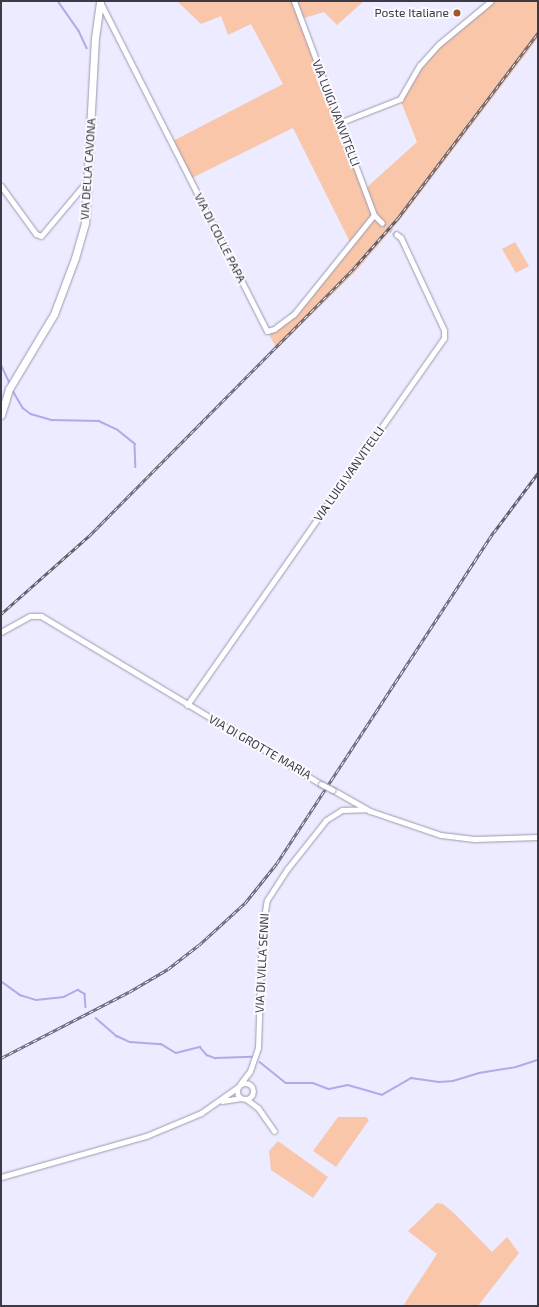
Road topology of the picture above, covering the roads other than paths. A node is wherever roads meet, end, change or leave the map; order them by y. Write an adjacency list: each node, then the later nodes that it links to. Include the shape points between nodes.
1 (294, 1): 4 (street, VIA LUIGI VANVITELLI)
2 (491, 1): 4 (street, via 439,44 420,65 400,99)
3 (100, 2): 5 (main road, VIA DELLA CAVONA, via 95,38); 7 (street, VIA DI COLLE PAPA, via 267,331 274,329 294,314)
4 (339, 123): 7 (street, VIA LUIGI VANVITELLI)
5 (88, 179): 6 (street, via 41,236 36,234); 10 (main road, VIA DELLA CAVONA, via 85,222 75,258 54,314 11,386)
6 (1, 186)
7 (374, 214): 8 (street, VIA LUIGI VANVITELLI)
8 (382, 223)
9 (396, 234): 12 (street, VIA LUIGI VANVITELLI, via 444,330 444,338)
10 (1, 415)
11 (1, 632): 12 (street, VIA DI GROTTE MARIA, via 30,616 41,616)
12 (187, 705): 13 (street, VIA DI GROTTE MARIA, bridge)
13 (366, 809): 14 (street, VIA DI GROTTE MARIA, via 446,836 476,839); 15 (street, VIA DI VILLA SENNI, via 342,810 326,820 288,868 267,900 262,930 258,1046)
14 (538, 836)
15 (250, 1071): 16 (street, VIA DI VILLA SENNI); 17 (street, VIA DI VILLA SENNI)
16 (239, 1086): 17 (street); 19 (street); 21 (street, VIA DI VILLA SENNI)
17 (251, 1086): 18 (street, VIA DI VILLA SENNI)
18 (252, 1095): 20 (street); 22 (street, VIA DI VILLA SENNI)
19 (240, 1098): 20 (street, VIA DI VILLA SENNI); 21 (street, VIA DI VILLA SENNI)
20 (246, 1099): 22 (street)
21 (221, 1101): 24 (street, VIA DI VILLA SENNI, via 196,1116 139,1139)
22 (256, 1106): 23 (street)
23 (274, 1131)
24 (1, 1177)

